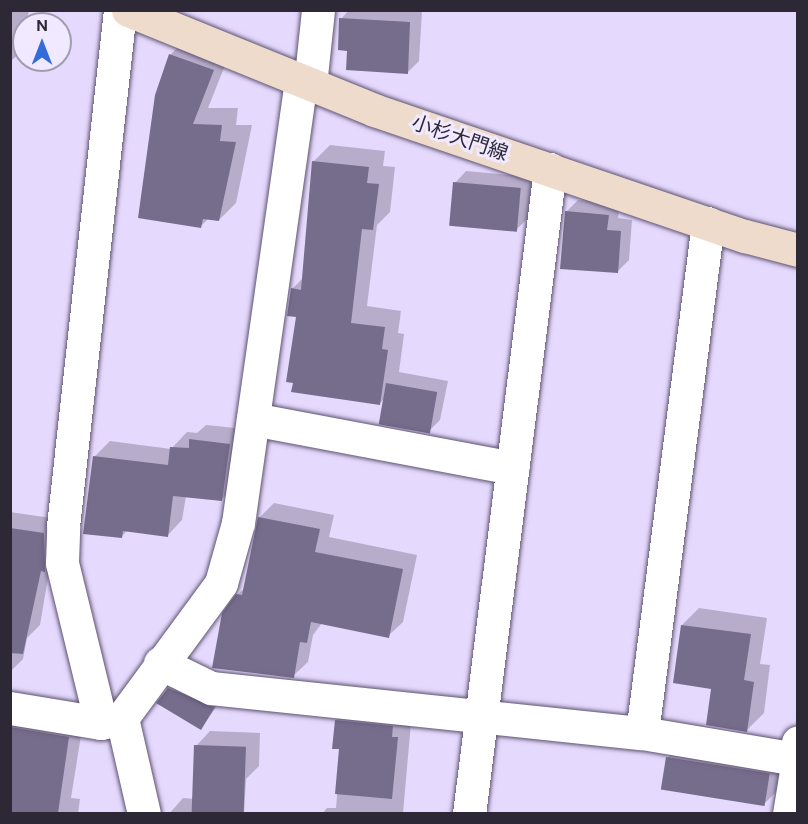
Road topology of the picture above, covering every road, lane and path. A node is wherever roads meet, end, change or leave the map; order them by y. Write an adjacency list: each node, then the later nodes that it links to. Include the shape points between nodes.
1 (120, 10): 13 (street, via 62,563)
2 (128, 10): 4 (main road, 小杉大門線)
3 (318, 10): 4 (street)
4 (306, 83): 5 (main road, 小杉大門線); 8 (street)
5 (550, 169): 6 (main road, 小杉大門線); 9 (street)
6 (708, 223): 7 (main road, 小杉大門線); 14 (street)
7 (798, 250)
8 (253, 419): 9 (street); 10 (street, via 238,523 221,583)
9 (512, 468): 12 (street)
10 (160, 663): 12 (street, via 211,688); 13 (street)
11 (10, 708): 13 (street)
12 (481, 714): 14 (street); 17 (street)
13 (111, 720): 16 (street)
14 (642, 733): 15 (street)
15 (797, 753): 18 (street)
16 (144, 813)
17 (469, 813)
18 (789, 813)

